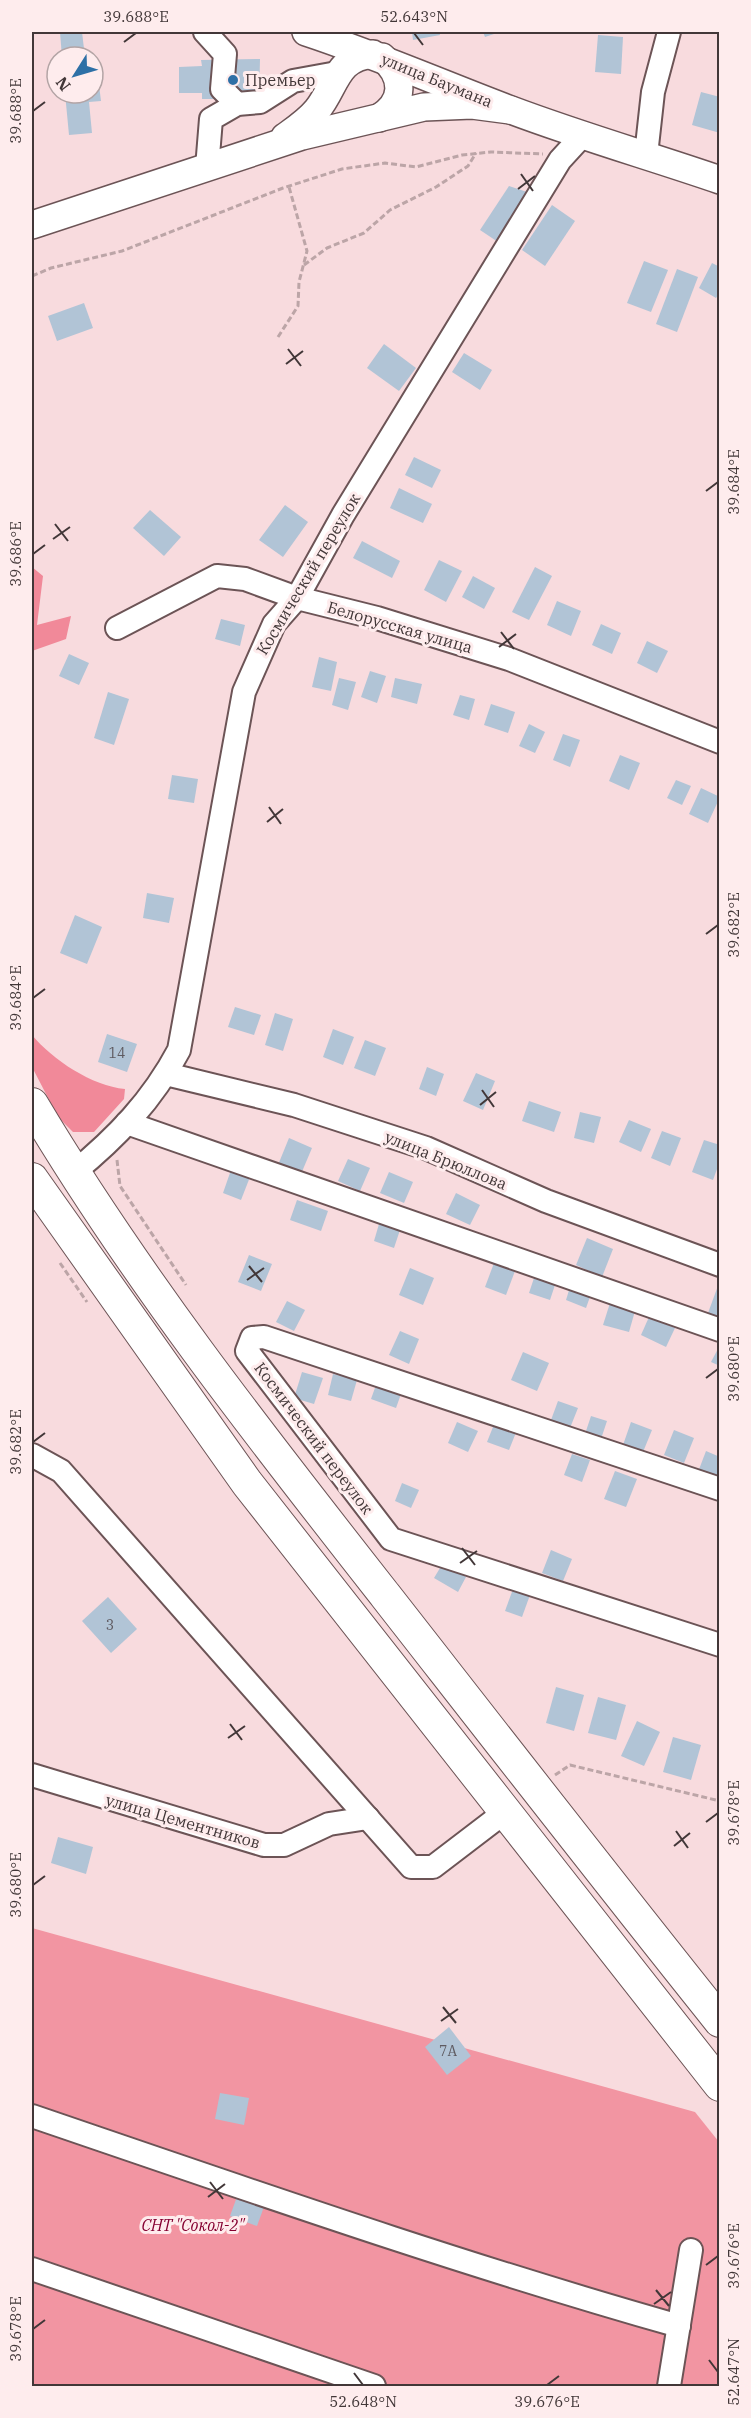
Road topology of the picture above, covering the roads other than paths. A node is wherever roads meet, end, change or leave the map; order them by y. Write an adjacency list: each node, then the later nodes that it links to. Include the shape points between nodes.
1 (205, 32): 6 (street, via 225,54 222,89)
2 (306, 32): 4 (main road)
3 (669, 32): 11 (street, via 653,92)
4 (378, 56): 5 (main road, улица Баумана, via 353,59); 7 (main road, улица Баумана); 8 (main road, via 391,65 400,85 395,105)
5 (335, 78): 6 (street, via 293,81 260,102); 8 (main road, via 333,95 338,107 355,120); 10 (main road, улица Баумана, via 311,117)
6 (237, 104): 12 (street, via 211,119)
7 (510, 110): 8 (main road, улица Баумана, via 450,104); 9 (main road, улица Баумана)
8 (373, 120): 10 (main road, улица Баумана)
9 (582, 136): 11 (main road, улица Баумана); 15 (street, Космический переулок, via 560,160 343,515)
10 (260, 150): 12 (main road, улица Баумана)
11 (646, 155): 13 (main road, улица Баумана)
12 (207, 168): 14 (main road, улица Баумана)
13 (720, 180)
14 (32, 225)
15 (297, 598): 16 (street, Белорусская улица, via 245,579 217,576); 17 (street, Белорусская улица, via 509,659); 18 (street, Космический переулок, via 274,624 244,692 179,1050)
16 (117, 628)
17 (720, 742)
18 (166, 1074): 20 (street, Космический переулок); 23 (street, улица Брюллова, via 294,1105 426,1148 546,1201)
19 (32, 1104): 21 (highway)
20 (121, 1131): 21 (street, Космический переулок); 24 (street)
21 (73, 1173): 31 (highway, via 157,1294 305,1492)
22 (32, 1182): 29 (highway, via 247,1483)
23 (720, 1265)
24 (720, 1330)
25 (32, 1455): 30 (street, via 62,1471)
26 (720, 1489): 27 (street, Космический переулок, via 264,1337 252,1338 247,1351 391,1539)
27 (720, 1645)
28 (32, 1775): 30 (street, улица Цементников, via 264,1845 284,1845 329,1824)
29 (505, 1812): 30 (street, via 434,1867 411,1867); 32 (highway)
30 (368, 1818)
31 (720, 2021)
32 (720, 2085)
33 (32, 2116): 36 (street, via 389,2237)
34 (691, 2250): 36 (street)
35 (32, 2269): 37 (street)
36 (679, 2326): 38 (street)
37 (374, 2386)
38 (669, 2386)

